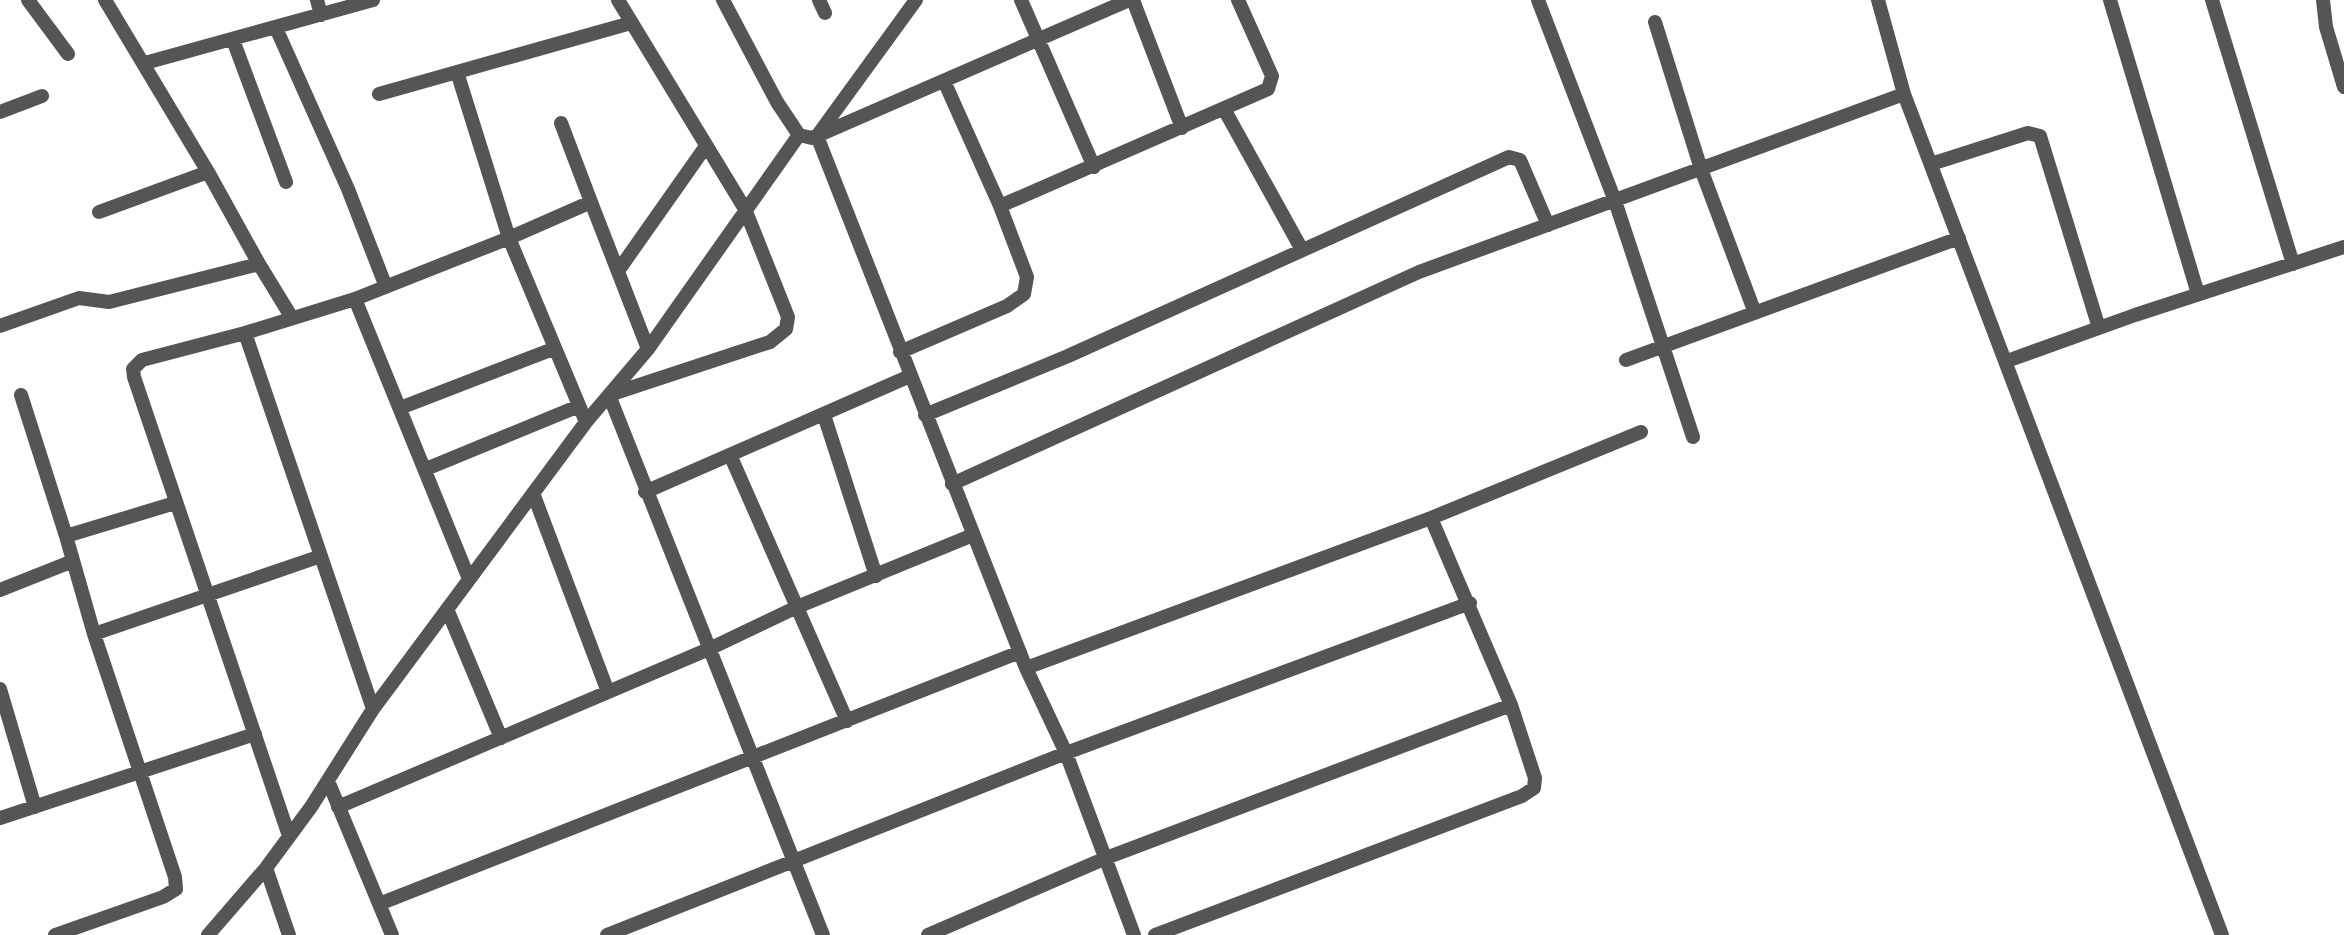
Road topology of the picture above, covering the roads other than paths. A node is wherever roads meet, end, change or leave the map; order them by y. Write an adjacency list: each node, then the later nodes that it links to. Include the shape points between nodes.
1 (27, 0): 21 (street)
2 (105, 0): 22 (street)
3 (373, 0): 15 (street)
4 (618, 0): 17 (street)
5 (723, 0): 33 (street)
6 (916, 0): 34 (street)
7 (1021, 0): 20 (street)
8 (1131, 0): 20 (street); 32 (street)
9 (1238, 0): 29 (street, via 1272,82 1263,92)
10 (1538, 0): 41 (street)
11 (1878, 0): 27 (street)
12 (2110, 0): 55 (street)
13 (2212, 0): 52 (street)
14 (2323, 0): 25 (street)
15 (319, 7): 18 (street)
16 (1655, 22): 38 (street)
17 (631, 23): 23 (street); 35 (street)
18 (276, 28): 19 (street); 54 (street)
19 (233, 40): 22 (street); 40 (street)
20 (1040, 41): 24 (street); 37 (street)
21 (68, 54)
22 (145, 63): 39 (street)
23 (457, 72): 26 (street); 47 (street)
24 (944, 81): 34 (street); 43 (street)
25 (2344, 87)
26 (379, 94)
27 (1904, 94): 36 (street); 38 (street)
28 (42, 96): 30 (street)
29 (1224, 109): 32 (street); 50 (street)
30 (0, 112)
31 (561, 123): 42 (street)
32 (1182, 128): 37 (street)
33 (799, 135): 34 (street); 44 (street)
34 (817, 136): 65 (street)
35 (706, 146): 44 (street); 53 (street)
36 (1931, 164): 48 (street); 60 (street, via 2028,133 2040,136)
37 (1094, 167): 43 (street)
38 (1701, 169): 41 (street); 57 (street)
39 (208, 172): 45 (street); 51 (street)
40 (286, 182)
41 (1615, 201): 46 (street); 62 (street)
42 (591, 202): 47 (street); 53 (street)
43 (1000, 206): 65 (street, via 1027,276 1024,294 1007,306)
44 (745, 209): 64 (street); 70 (street, via 786,308 786,329 770,342)
45 (99, 212)
46 (1548, 225): 50 (street, via 1522,164 1513,156); 80 (street, via 1419,272)
47 (509, 238): 54 (street); 63 (street)
48 (1959, 238): 57 (street); 67 (street)
49 (2344, 247): 52 (street)
50 (1301, 248): 74 (street, via 1068,356)
51 (258, 264): 58 (street); 59 (street, via 109,302 79,298)
52 (2293, 264): 55 (street)
53 (618, 271): 64 (street)
54 (386, 287): 56 (street)
55 (2198, 294): 60 (street)
56 (355, 299): 58 (street); 72 (street)
57 (1755, 313): 62 (street)
58 (292, 318): 61 (street)
59 (0, 326)
60 (2099, 328): 67 (street)
61 (245, 333): 83 (street, via 142,360 133,369); 87 (street)
62 (1662, 347): 66 (street); 77 (street)
63 (553, 349): 71 (street); 72 (street)
64 (648, 349): 70 (street)
65 (901, 352): 68 (street)
66 (1626, 360)
67 (2007, 361): 128 (street)
68 (910, 376): 73 (street); 74 (street)
69 (21, 395): 86 (street)
70 (609, 395): 75 (street); 81 (street)
71 (579, 406): 75 (street); 79 (street)
72 (400, 408): 79 (street)
73 (824, 415): 78 (street); 89 (street)
74 (925, 415): 80 (street)
75 (586, 422): 82 (street)
76 (1641, 432): 84 (street)
77 (1693, 438)
78 (731, 457): 81 (street); 94 (street)
79 (426, 469): 90 (street)
80 (953, 484): 85 (street)
81 (645, 492): 97 (street)
82 (533, 493): 90 (street); 101 (street)
83 (175, 503): 86 (street); 92 (street)
84 (1431, 518): 93 (street); 99 (street)
85 (973, 535): 89 (street); 98 (street)
86 (66, 536): 88 (street)
87 (321, 556): 92 (street); 103 (street)
88 (73, 561): 91 (street); 96 (street)
89 (876, 576): 94 (street)
90 (469, 579): 95 (street)
91 (0, 590)
92 (206, 594): 96 (street); 105 (street)
93 (1470, 603): 102 (street); 107 (street)
94 (797, 607): 97 (street); 104 (street)
95 (447, 609): 103 (street); 106 (street)
96 (94, 634): 109 (street)
97 (709, 649): 101 (street); 108 (street)
98 (1020, 652): 99 (street); 104 (street)
99 (1026, 668): 107 (street)
100 (0, 689): 111 (street)
101 (608, 692): 106 (street)
102 (1511, 705): 115 (street); 127 (street, via 1535,778 1530,792)
103 (373, 709): 110 (street)
104 (847, 721): 108 (street)
105 (255, 734): 109 (street); 114 (street)
106 (501, 738): 112 (street)
107 (1066, 753): 115 (street); 116 (street)
108 (751, 759): 116 (street); 118 (street)
109 (141, 772): 111 (street); 119 (street, via 176,889)
110 (328, 781): 112 (street); 114 (street)
111 (35, 807): 113 (street)
112 (338, 807): 118 (street)
113 (0, 818)
114 (289, 836): 117 (street)
115 (1106, 858): 125 (street); 126 (street)
116 (793, 861): 123 (street); 124 (street)
117 (266, 868): 120 (street); 121 (street)
118 (379, 904): 122 (street)
119 (55, 935)
120 (208, 935)
121 (289, 935)
122 (391, 935)
123 (607, 935)
124 (823, 935)
125 (928, 935)
126 (1134, 935)
127 (1155, 935)
128 (2222, 935)

